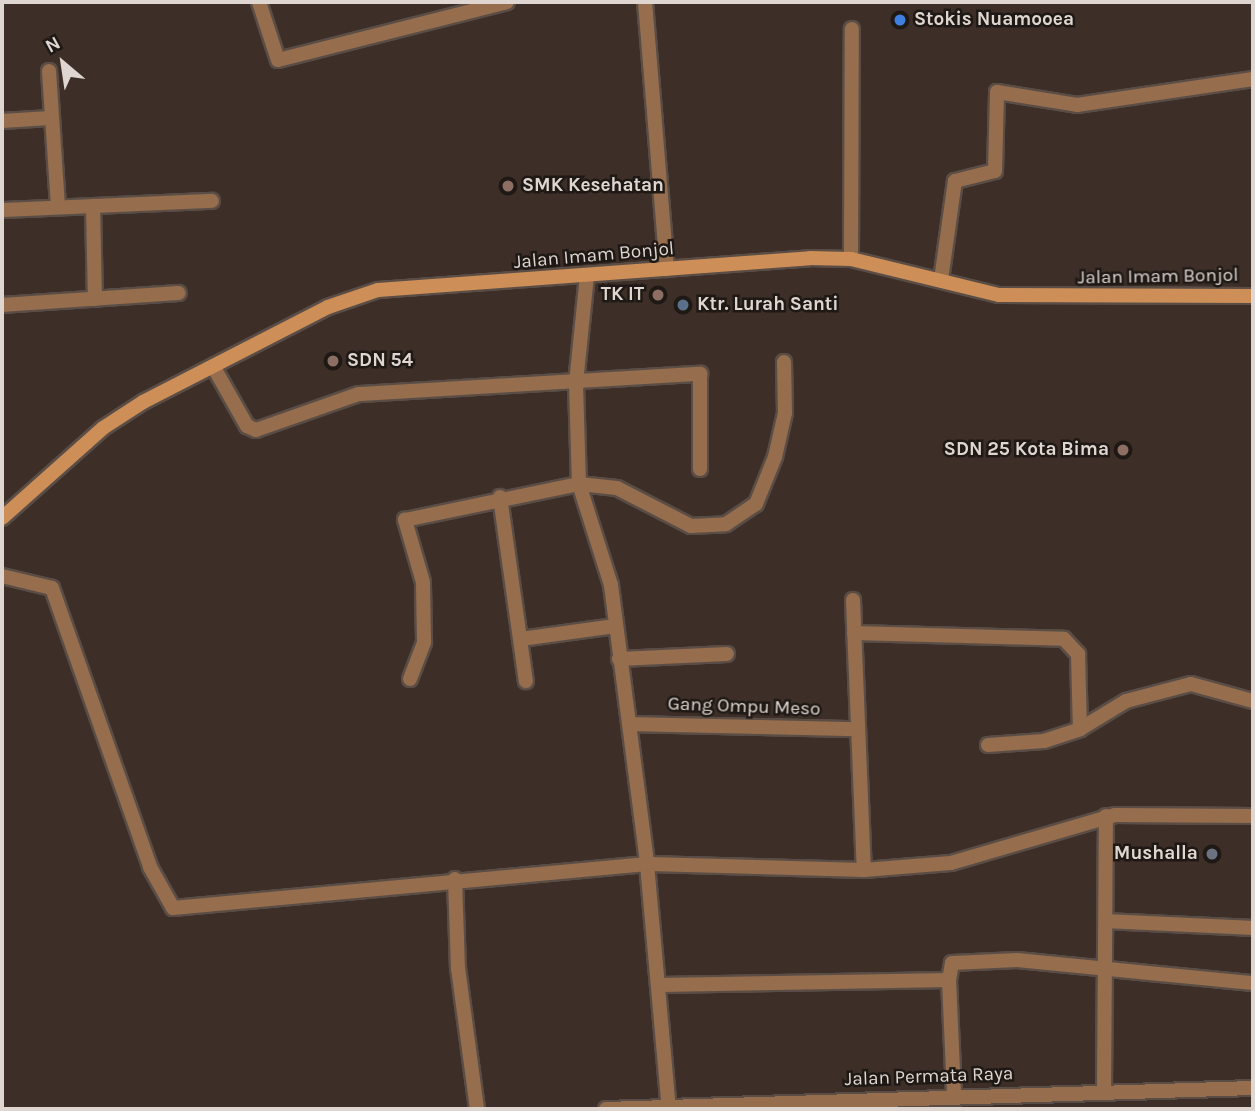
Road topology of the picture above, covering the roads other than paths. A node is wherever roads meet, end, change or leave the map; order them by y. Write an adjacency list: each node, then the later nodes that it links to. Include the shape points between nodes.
1 (258, 2): 2 (street, via 278,60)
2 (507, 2)
3 (645, 2): 14 (street)
4 (852, 30): 13 (street)
5 (49, 72): 7 (street)
6 (1253, 79): 16 (street, via 1077,105 997,92 995,171 955,181)
7 (50, 118): 8 (street); 10 (street)
8 (2, 121)
9 (212, 201): 11 (street)
10 (58, 206): 11 (street); 12 (street)
11 (93, 206): 19 (street)
12 (2, 210)
13 (851, 259): 14 (street, Jalan Imam Bonjol); 16 (street, Jalan Imam Bonjol)
14 (667, 269): 15 (street, Jalan Imam Bonjol)
15 (587, 275): 22 (street, Jalan Imam Bonjol, via 355,296); 23 (street)
16 (941, 279): 18 (street, Jalan Imam Bonjol, via 999,295 1050,298)
17 (179, 293): 19 (street)
18 (1253, 296)
19 (95, 299): 20 (street)
20 (2, 305)
21 (784, 362): 25 (street, via 780,440 756,504 742,516 716,527 691,526 617,488)
22 (213, 366): 23 (street, via 247,426 256,430 359,394); 27 (street, Jalan Imam Bonjol, via 103,428)
23 (576, 384): 24 (street, via 700,374); 25 (street)
24 (700, 469)
25 (579, 484): 26 (street); 30 (street, via 606,563)
26 (500, 497): 32 (street); 35 (street, via 405,520 423,582 424,642)
27 (2, 518)
28 (2, 576): 46 (street, via 52,588 150,867 170,907)
29 (853, 600): 31 (street)
30 (615, 626): 32 (street); 34 (street)
31 (854, 633): 39 (street); 40 (street, via 1064,639 1078,654)
32 (521, 639): 36 (street)
33 (727, 654): 34 (street)
34 (619, 659): 38 (street)
35 (410, 679)
36 (526, 681)
37 (1253, 701): 40 (street, via 1191,684 1126,701)
38 (629, 724): 39 (street, Gang Ompu Meso); 44 (street)
39 (858, 729): 45 (street)
40 (1080, 729): 41 (street, via 1044,741)
41 (988, 745)
42 (1106, 816): 43 (street); 45 (street, via 951,863); 47 (street)
43 (1253, 816)
44 (648, 864): 45 (street); 46 (street); 52 (street)
45 (864, 870)
46 (455, 879): 57 (street, via 458,968)
47 (1106, 921): 48 (street); 49 (street)
48 (1253, 928)
49 (1105, 969): 50 (street, via 1017,960 952,963); 51 (street); 54 (street)
50 (948, 980): 52 (street); 55 (street)
51 (1253, 983)
52 (660, 985): 56 (street)
53 (1253, 1088): 54 (street, Jalan Permata Raya)
54 (1104, 1092): 55 (street, Jalan Permata Raya)
55 (954, 1096): 56 (street, Jalan Permata Raya)
56 (669, 1106): 58 (street, Jalan Permata Raya)
57 (477, 1109)
58 (606, 1109)

